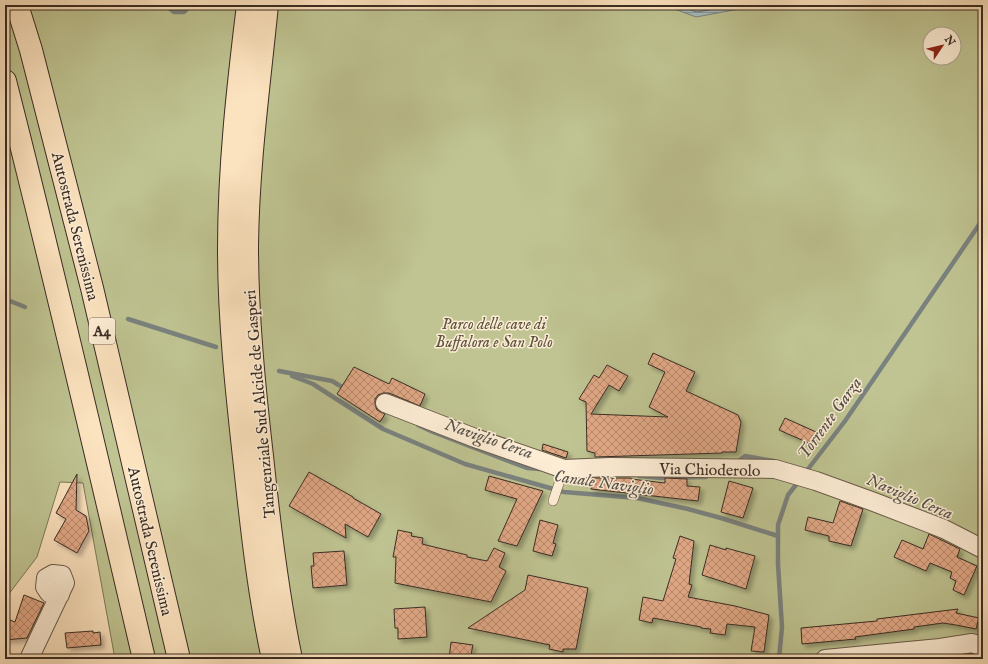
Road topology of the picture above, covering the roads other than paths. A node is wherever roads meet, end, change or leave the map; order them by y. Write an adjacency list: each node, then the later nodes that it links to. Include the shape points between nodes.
1 (18, 5): 13 (highway, Autostrada Serenissima / A4, via 92,288)
2 (248, 5): 14 (highway, Tangenziale Sud Alcide de Gasperi, via 237,102 229,249 236,384 255,561)
3 (268, 5): 15 (highway, Tangenziale Sud Alcide de Gasperi, via 249,186 247,246 254,381 273,557)
4 (5, 81): 12 (highway, Autostrada Serenissima / A4, via 99,463)
5 (385, 403): 6 (street, Via Chioderolo)
6 (564, 469): 7 (lane); 8 (street, Via Chioderolo, via 610,467 775,470 816,481 944,529)
7 (553, 501)
8 (983, 549)
9 (60, 595): 11 (street)
10 (983, 647): 16 (street, via 972,643)
11 (29, 659)
12 (144, 659)
13 (179, 659)
14 (273, 659)
15 (291, 659)
16 (825, 659)

